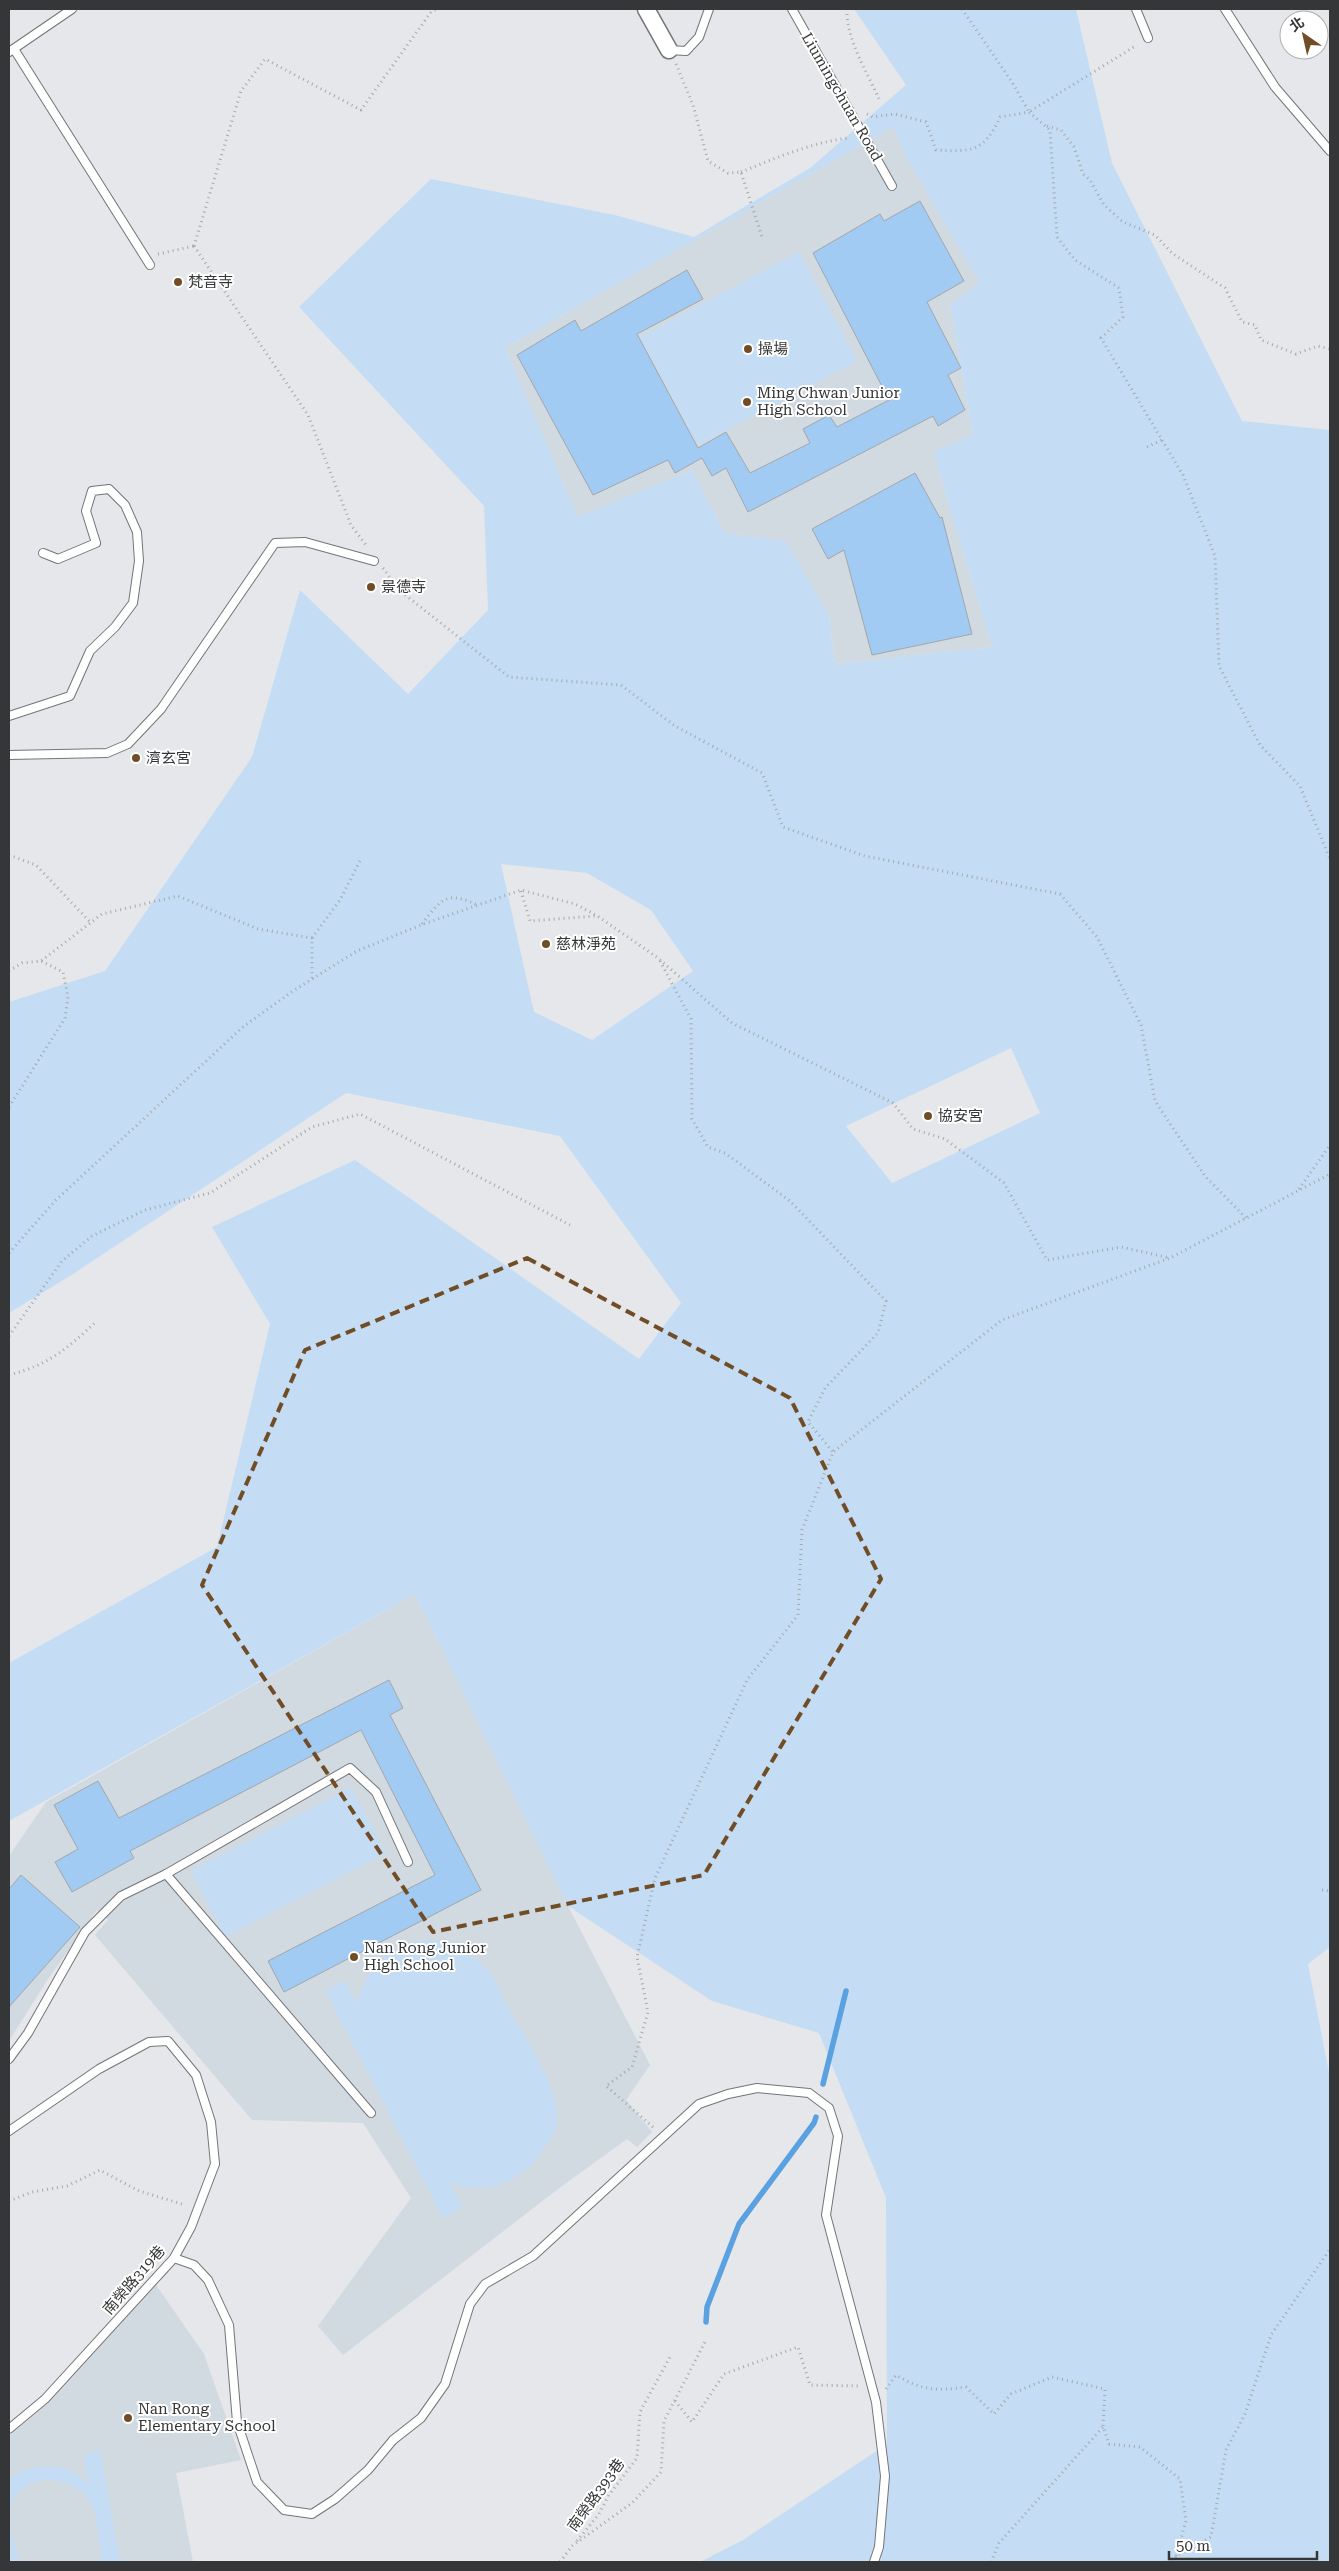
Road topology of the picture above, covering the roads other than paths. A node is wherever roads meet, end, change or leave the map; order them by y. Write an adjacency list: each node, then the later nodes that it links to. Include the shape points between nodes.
1 (72, 9): 8 (lane)
2 (646, 9): 9 (street)
3 (709, 9): 9 (lane, via 699,38 686,50)
4 (792, 9): 11 (lane, Liumingchuan Road)
5 (1136, 9): 7 (lane)
6 (1225, 9): 10 (lane, via 1275,87)
7 (1148, 38)
8 (11, 50): 12 (lane)
9 (670, 50)
10 (1330, 151)
11 (892, 186)
12 (150, 266)
13 (43, 553): 15 (lane, via 58,559 96,544 86,511 92,491 109,489 124,504 137,532 139,561 133,603 115,627 90,651 70,696)
14 (376, 561): 16 (lane, via 305,542 275,543 161,709 128,744 107,753)
15 (9, 716)
16 (9, 755)
17 (408, 1862): 18 (lane, via 376,1792 350,1768)
18 (166, 1874): 19 (lane, via 121,1896 85,1932 28,2033); 20 (lane)
19 (9, 2059)
20 (371, 2113)
21 (9, 2131): 22 (lane, 南榮路319巷, via 99,2069 149,2042 168,2041 196,2075 211,2122 215,2164 191,2227)
22 (174, 2258): 23 (lane, 南榮路319巷, via 45,2399); 24 (lane, via 194,2265 208,2280 229,2325 237,2422 257,2482 284,2510 312,2514 349,2487 393,2440 422,2418 446,2384 470,2304 485,2284 533,2256 699,2104 757,2088 809,2093 829,2108 838,2136 826,2216 876,2402 885,2476 879,2547)
23 (9, 2429)
24 (874, 2562)

